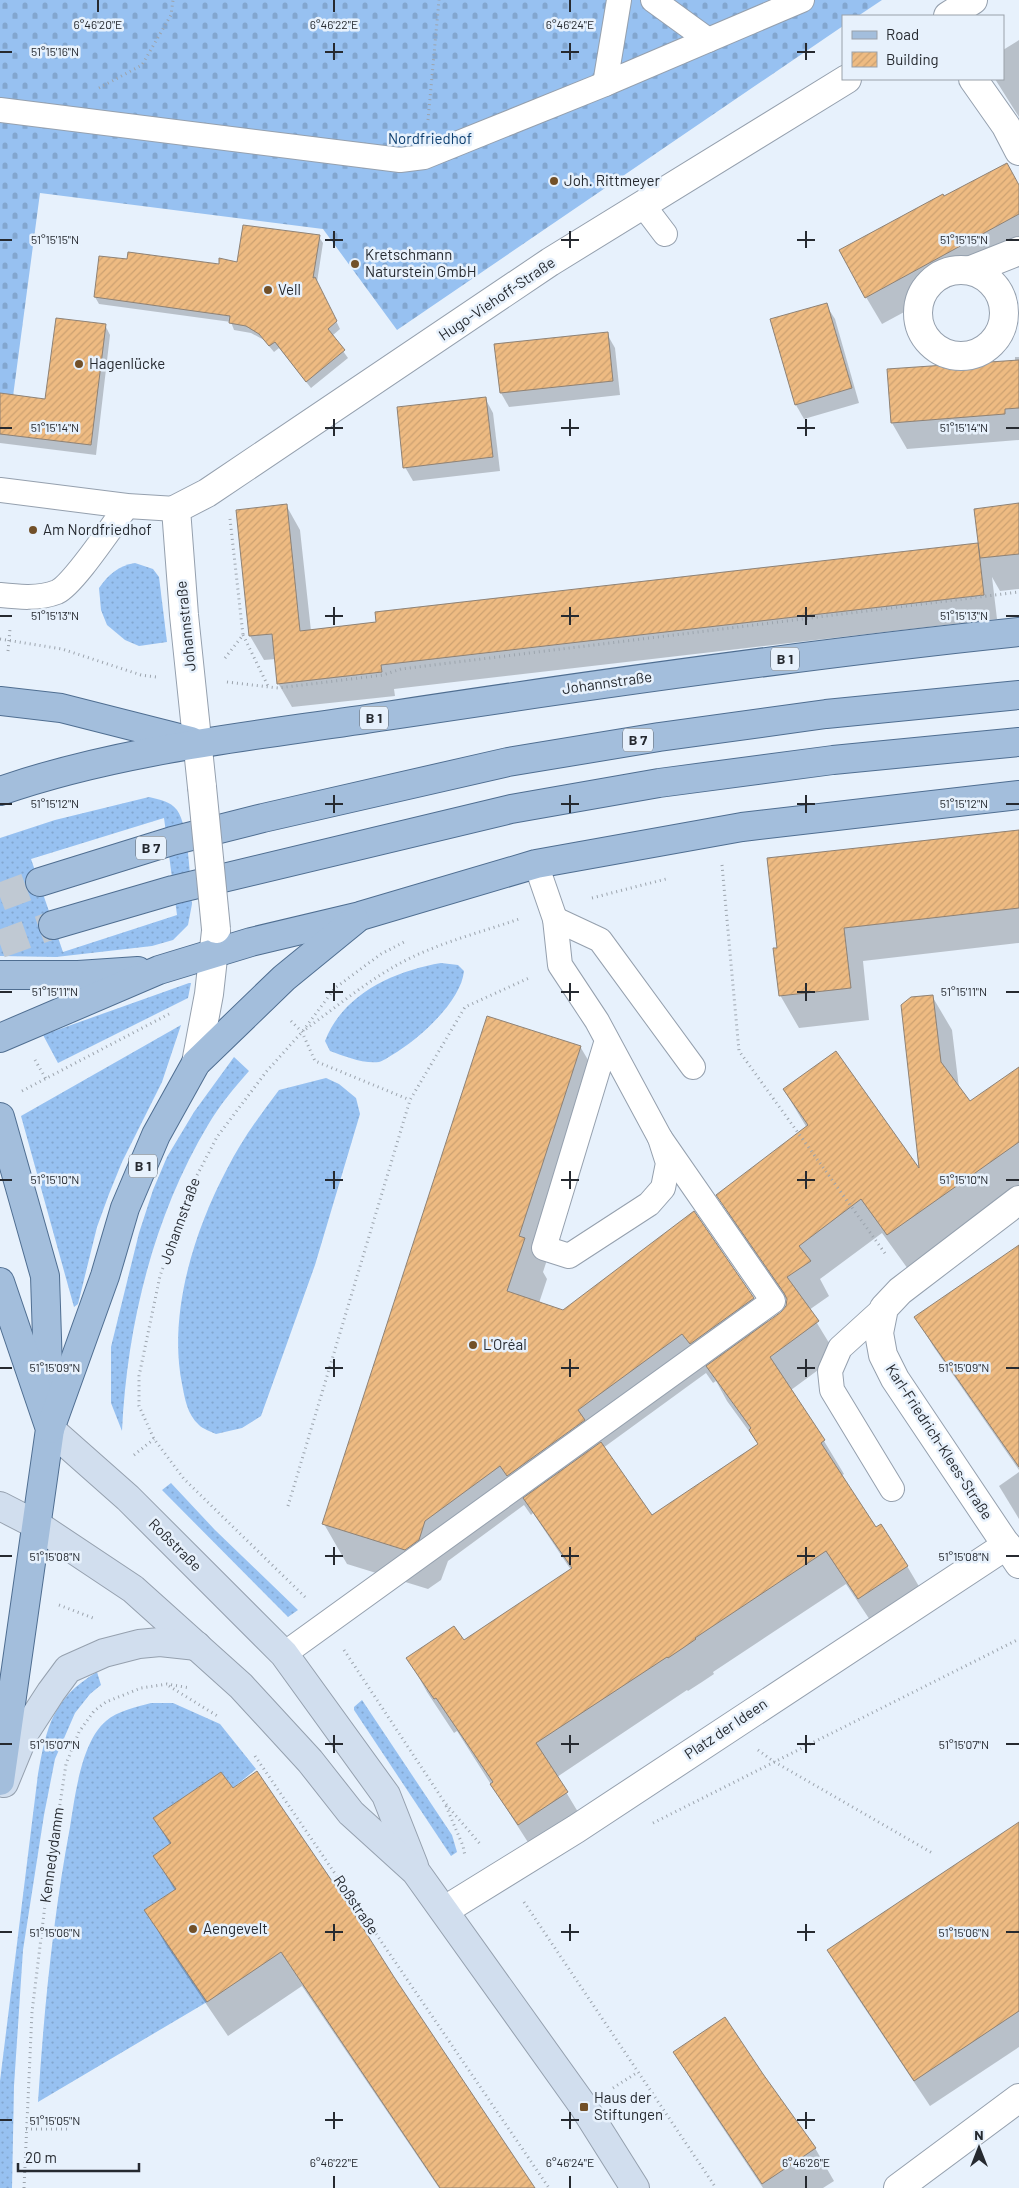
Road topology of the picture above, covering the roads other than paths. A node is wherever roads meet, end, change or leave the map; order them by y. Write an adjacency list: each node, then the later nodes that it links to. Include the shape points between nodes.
1 (619, 0): 9 (lane)
2 (653, 0): 6 (lane)
3 (802, 0): 6 (lane)
4 (973, 0): 5 (street)
5 (950, 15)
6 (708, 40): 9 (lane)
7 (845, 80): 12 (street, Hugo-Viehoff-Straße)
8 (975, 80): 11 (street)
9 (605, 84): 10 (lane, via 424,158 400,160)
10 (0, 110)
11 (1019, 151)
12 (643, 205): 13 (lane); 19 (street, Hugo-Viehoff-Straße, via 550,262 207,493)
13 (666, 234)
14 (1019, 251): 15 (street)
15 (971, 270): 16 (street, via 988,277 1000,292); 16 (street, via 946,272 926,286 918,304 919,325 928,342 946,354 971,356)
16 (1009, 332)
17 (0, 490): 18 (lane)
18 (127, 506): 19 (lane); 20 (lane, via 72,580 58,592 36,597)
19 (176, 509): 24 (street, Johannstraße)
20 (0, 595)
21 (1019, 632): 24 (main road, Johannstraße / B 1, via 668,674)
22 (1019, 695): 29 (main road, B 7, via 826,714 508,762 181,839)
23 (0, 701): 24 (main road, Johannstraße, via 61,708)
24 (197, 742): 26 (main road, Johannstraße / B 1, via 40,777); 33 (street, Johannstraße, bridge)
25 (1019, 742): 32 (main road, via 659,783 511,809 174,890)
26 (0, 791)
27 (1019, 795): 28 (main road, Johannstraße / B 1, via 742,827)
28 (536, 864): 30 (lane); 31 (main road, Johannstraße / B 1)
29 (40, 882)
30 (553, 914): 37 (lane, via 560,965); 39 (lane, via 600,940)
31 (360, 916): 33 (main road, Johannstraße, via 251,942); 38 (main road, Johannstraße / B 1, via 284,978)
32 (53, 925)
33 (215, 941): 34 (main road, Johannstraße); 38 (street, Johannstraße)
34 (160, 970): 35 (main road, Johannstraße); 36 (main road, Johannstraße)
35 (0, 975)
36 (0, 1038)
37 (607, 1040): 41 (lane); 41 (lane, via 544,1248 570,1256 648,1204 663,1188 668,1163)
38 (196, 1063): 45 (main road, Johannstraße / B 1, via 156,1135 125,1208 105,1276)
39 (693, 1068)
40 (0, 1117): 45 (main road, via 45,1276)
41 (660, 1138): 51 (lane, via 773,1301)
42 (1019, 1200): 44 (street, via 908,1285)
43 (0, 1282): 45 (main road)
44 (884, 1308): 46 (lane, via 840,1348 830,1372 832,1390); 49 (street, Karl-Friedrich-Klees-Straße, via 879,1333 883,1355 895,1379)
45 (50, 1429): 48 (main road, B 1); 51 (street, Roßstraße, via 128,1498)
46 (892, 1489)
47 (0, 1506): 48 (street, Roßstraße)
48 (37, 1525): 50 (street, Roßstraße, via 133,1589); 52 (main road, B 1)
49 (1013, 1554): 55 (street, Platz der Ideen, via 727,1728 576,1829)
50 (197, 1646): 53 (street, via 160,1642 139,1644 104,1653 68,1669 25,1732); 54 (street, Roßstraße, via 263,1708 351,1813)
51 (284, 1654): 54 (street, Roßstraße, via 386,1795)
52 (0, 1781)
53 (0, 1794)
54 (416, 1872): 55 (street, Roßstraße)
55 (444, 1910): 57 (street, Roßstraße, via 584,2107)
56 (1019, 2098): 58 (street)
57 (635, 2188)
58 (898, 2188)

